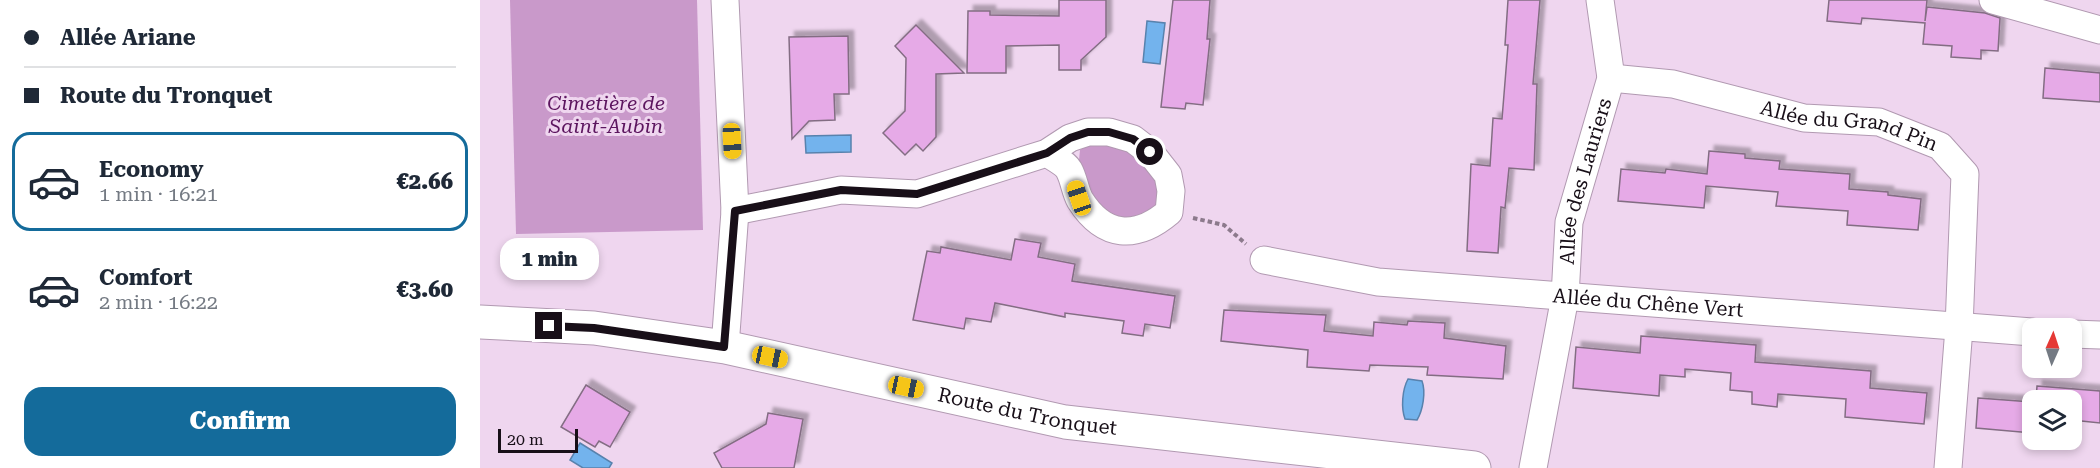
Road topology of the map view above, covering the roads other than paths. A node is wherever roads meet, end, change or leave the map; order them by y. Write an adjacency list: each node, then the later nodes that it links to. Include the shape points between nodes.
1 (725, 0): 7 (street)
2 (1600, 0): 5 (street, Allée des Lauriers)
3 (1993, 0): 4 (street)
4 (2100, 30)
5 (1611, 78): 9 (street, Allée des Lauriers, via 1569,222); 11 (street, Allée du Grand Pin, via 1672,84 1804,118 1879,122 1940,146 1965,174)
6 (1047, 153): 6 (street, via 1088,132 1109,132 1133,139 1150,152 1168,175 1169,212 1137,231 1115,230 1093,217 1079,198 1068,168); 7 (street, via 917,194 841,190)
7 (735, 211): 15 (street)
8 (1264, 260): 9 (street, Allée du Chêne Vert, via 1378,282)
9 (1565, 297): 11 (street, Allée du Chêne Vert); 17 (street, Allée des Lauriers)
10 (480, 322): 15 (street, Route du Tronquet, via 594,328)
11 (1959, 328): 12 (street, Allée du Chêne Vert); 18 (street, Allée du Grand Pin)
12 (2022, 331)
13 (2082, 335): 14 (street)
14 (2100, 336)
15 (724, 347): 16 (street, Route du Tronquet, via 1065,422)
16 (1474, 468)
17 (1533, 468)
18 (1948, 468)

